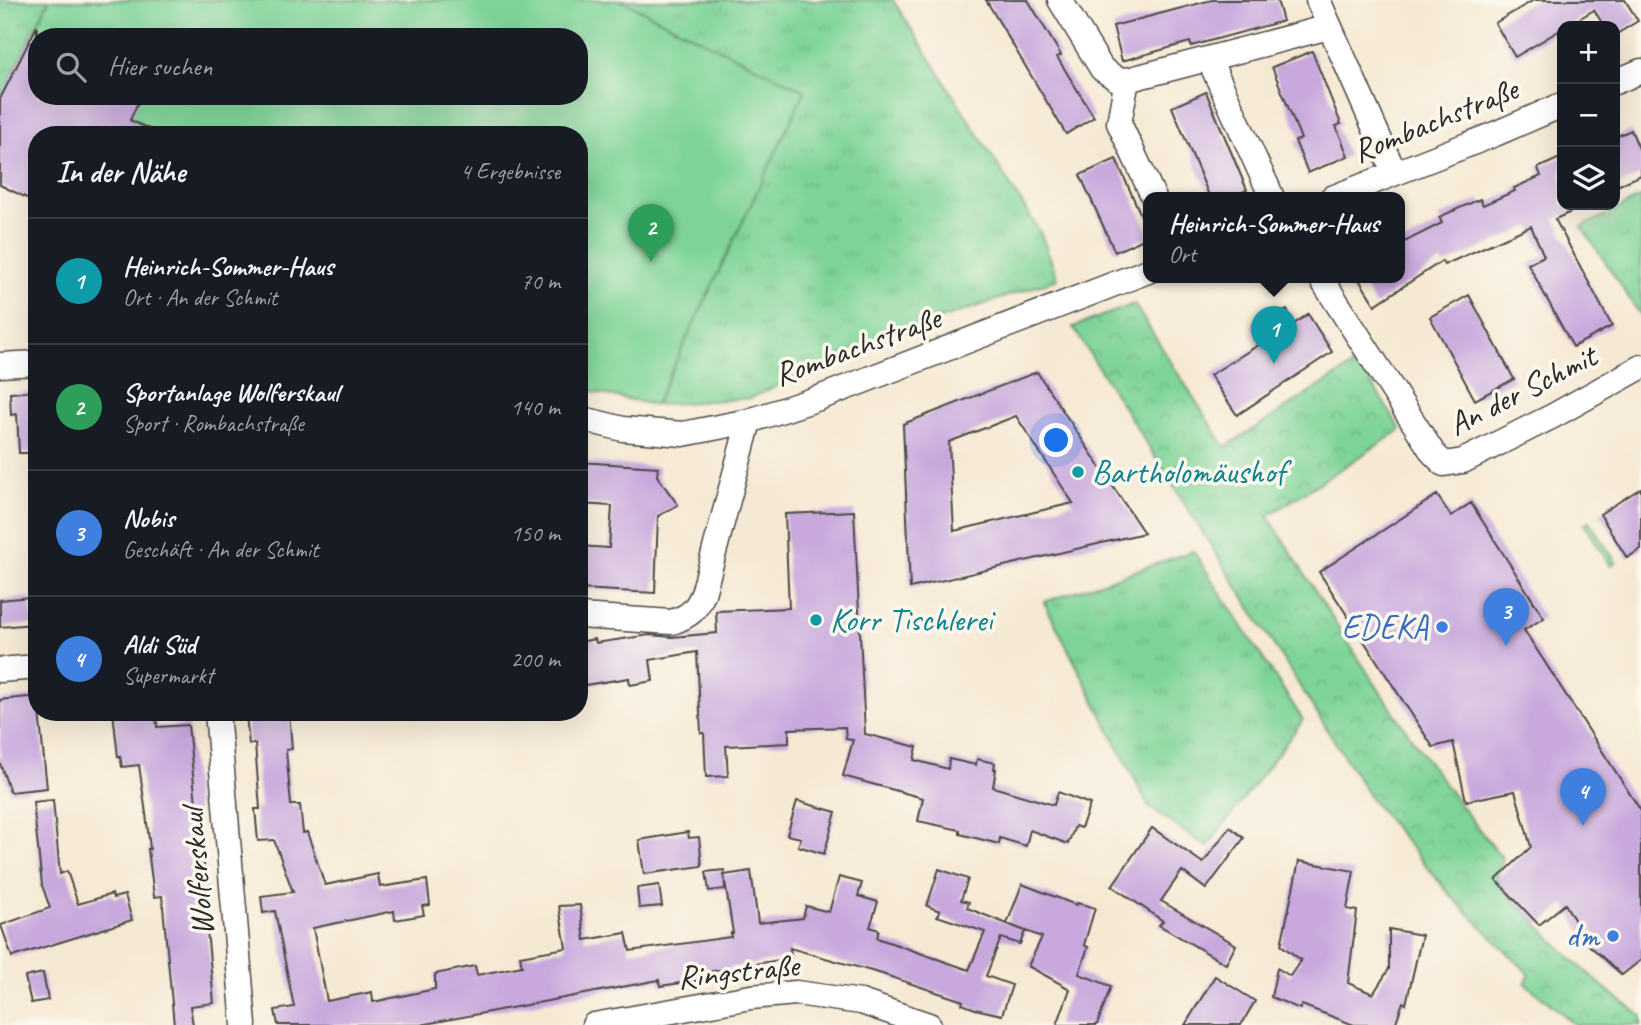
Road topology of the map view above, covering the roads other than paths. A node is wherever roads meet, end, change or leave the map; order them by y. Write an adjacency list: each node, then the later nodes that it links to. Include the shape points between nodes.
1 (1060, 0): 6 (street, via 1102,69)
2 (1318, 0): 3 (street)
3 (1329, 26): 4 (street); 9 (street)
4 (1209, 59): 6 (street); 11 (street)
5 (1641, 71): 7 (street)
6 (1127, 80): 10 (street, via 1119,123)
7 (1620, 80)
8 (1557, 107): 9 (street, Rombachstraße)
9 (1394, 172): 12 (street, Rombachstraße)
10 (1151, 192)
11 (1270, 192)
12 (1346, 192)
13 (1143, 273): 19 (street, Rombachstraße)
14 (1324, 283): 17 (street, An der Schmit, via 1444,464 1463,461)
15 (28, 363): 16 (street)
16 (0, 365)
17 (1641, 367)
18 (588, 420): 19 (street, Rombachstraße, via 623,429 683,434)
19 (748, 421): 20 (street, via 696,608 673,622)
20 (588, 617)
21 (28, 668): 22 (street)
22 (0, 670)
23 (218, 721): 25 (street, Wolferskaul)
24 (607, 1024): 26 (street, Ringstraße, via 796,993 861,1002)
25 (244, 1025)
26 (929, 1025)

